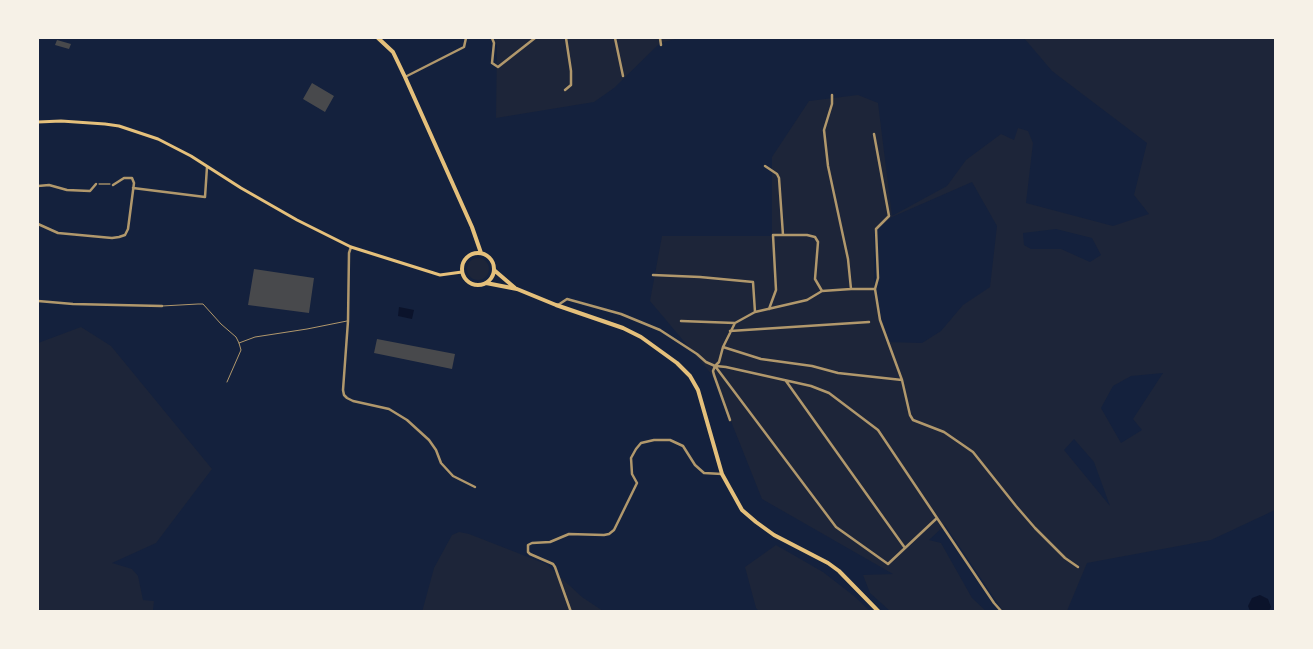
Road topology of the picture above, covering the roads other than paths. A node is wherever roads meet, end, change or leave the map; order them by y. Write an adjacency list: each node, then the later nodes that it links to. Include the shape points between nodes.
1 (378, 38): 10 (main road, via 393,52)
2 (466, 38): 10 (street, via 464,47)
3 (492, 38): 4 (street, via 492,63 498,67)
4 (535, 38)
5 (566, 38): 11 (street, via 571,85)
6 (615, 38): 9 (street)
7 (660, 38): 8 (street)
8 (661, 45)
9 (622, 76)
10 (405, 77): 24 (main road)
11 (565, 90)
12 (832, 95): 30 (street, via 824,130)
13 (38, 122): 16 (main road, via 118,126 158,139)
14 (874, 134): 31 (street, via 889,216 876,229 878,278)
15 (765, 166): 22 (street, via 779,178)
16 (207, 167): 20 (street, via 205,197); 23 (main road, via 297,220)
17 (96, 184): 19 (street, via 90,191 67,190 48,184)
18 (113, 185): 20 (street, via 124,178 132,178)
19 (38, 186)
20 (133, 188): 21 (street, via 128,229 119,238 58,232)
21 (38, 224)
22 (783, 235): 32 (street, via 815,237 818,242 815,279); 36 (street, via 773,235 776,290)
23 (351, 247): 26 (main road, via 440,275); 39 (street, via 348,253)
24 (481, 253): 25 (main road, via 488,256); 26 (main road, via 470,254 463,262)
25 (494, 270): 28 (main road); 29 (main road)
26 (462, 272): 28 (main road, via 467,281 476,285)
27 (653, 275): 37 (street, via 753,282)
28 (486, 282): 29 (main road)
29 (517, 289): 34 (main road)
30 (851, 289): 31 (street); 32 (street)
31 (875, 289): 47 (street, via 880,320)
32 (822, 291): 36 (street, via 807,300)
33 (38, 302): 35 (street)
34 (556, 305): 45 (street, via 567,299 621,314 660,330); 50 (main road, via 641,337 690,376 698,390)
35 (162, 306): 43 (lane, via 203,304)
36 (769, 310): 37 (street)
37 (755, 312): 41 (street)
38 (681, 320): 41 (street)
39 (348, 321): 43 (lane, via 255,337); 51 (street, via 344,395 353,401 389,409 407,420 429,440 441,463 453,476)
40 (869, 322): 42 (street)
41 (735, 323): 42 (street)
42 (730, 331): 44 (street)
43 (239, 343): 48 (lane, via 241,350)
44 (723, 347): 45 (street); 47 (street, via 761,359 838,373)
45 (715, 366): 46 (street); 49 (street, via 714,375); 53 (street, via 836,527 888,564)
46 (785, 379): 52 (street, via 829,393 878,430); 53 (street)
47 (902, 380): 54 (street, via 913,420 944,432 973,452 1035,528)
48 (227, 382)
49 (730, 420)
50 (722, 474): 55 (street, via 704,473 683,446 670,440 641,443 631,458 632,474 637,483 614,530 609,534 569,534 550,542 528,545 530,554 555,567); 56 (main road, via 742,510 774,535 839,571)
51 (475, 487)
52 (937, 518): 53 (street); 57 (street)
53 (905, 548)
54 (1078, 567)
55 (572, 612)
56 (879, 612)
57 (1002, 612)

